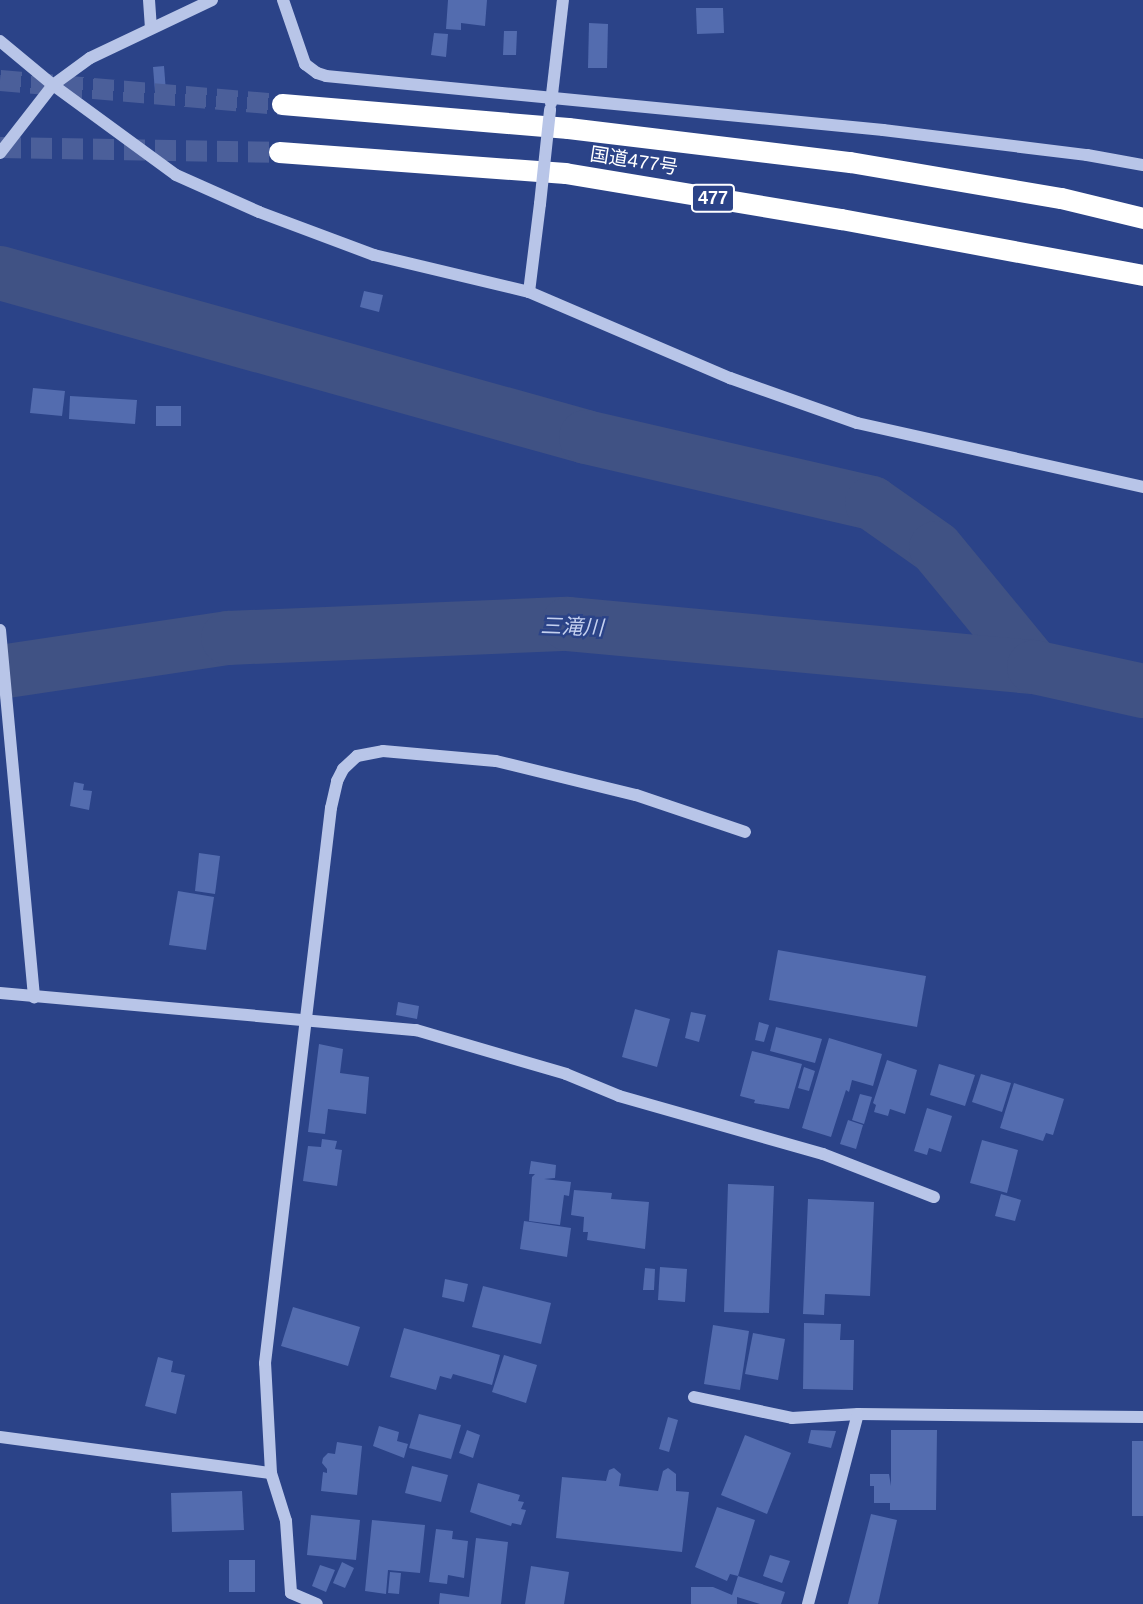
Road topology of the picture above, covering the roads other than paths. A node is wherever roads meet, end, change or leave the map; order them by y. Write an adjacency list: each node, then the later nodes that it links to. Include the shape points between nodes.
1 (149, 0): 5 (street)
2 (212, 0): 5 (street)
3 (283, 0): 8 (street, via 305,64 317,73)
4 (563, 0): 8 (street)
5 (151, 26): 7 (street, via 90,58)
6 (0, 41): 7 (street)
7 (52, 85): 11 (street); 17 (street, via 176,175 259,212 373,255)
8 (552, 96): 12 (street, via 897,131); 17 (street, bridge)
9 (282, 104): 13 (highway, 国道477号, via 568,128 850,162)
10 (279, 152): 16 (highway, 国道477号 / 477, via 565,173)
11 (0, 153)
12 (1143, 165)
13 (1061, 198): 14 (highway); 15 (highway, 国道477号)
14 (1143, 206)
15 (1143, 218)
16 (1143, 275)
17 (529, 292): 18 (street, via 730,378 857,423)
18 (1143, 487)
19 (0, 630): 22 (street)
20 (745, 832): 23 (street, via 636,795 496,761 383,751 357,756 337,781 331,808)
21 (0, 993): 22 (street)
22 (34, 997): 23 (street)
23 (306, 1020): 24 (street, via 416,1030 566,1074 619,1096 823,1154); 29 (street, via 265,1363)
24 (934, 1198)
25 (694, 1397): 26 (street, via 792,1418)
26 (858, 1415): 27 (street); 31 (street)
27 (1143, 1417)
28 (0, 1437): 29 (street)
29 (271, 1474): 30 (street, via 286,1521 291,1593)
30 (317, 1604)
31 (808, 1604)

